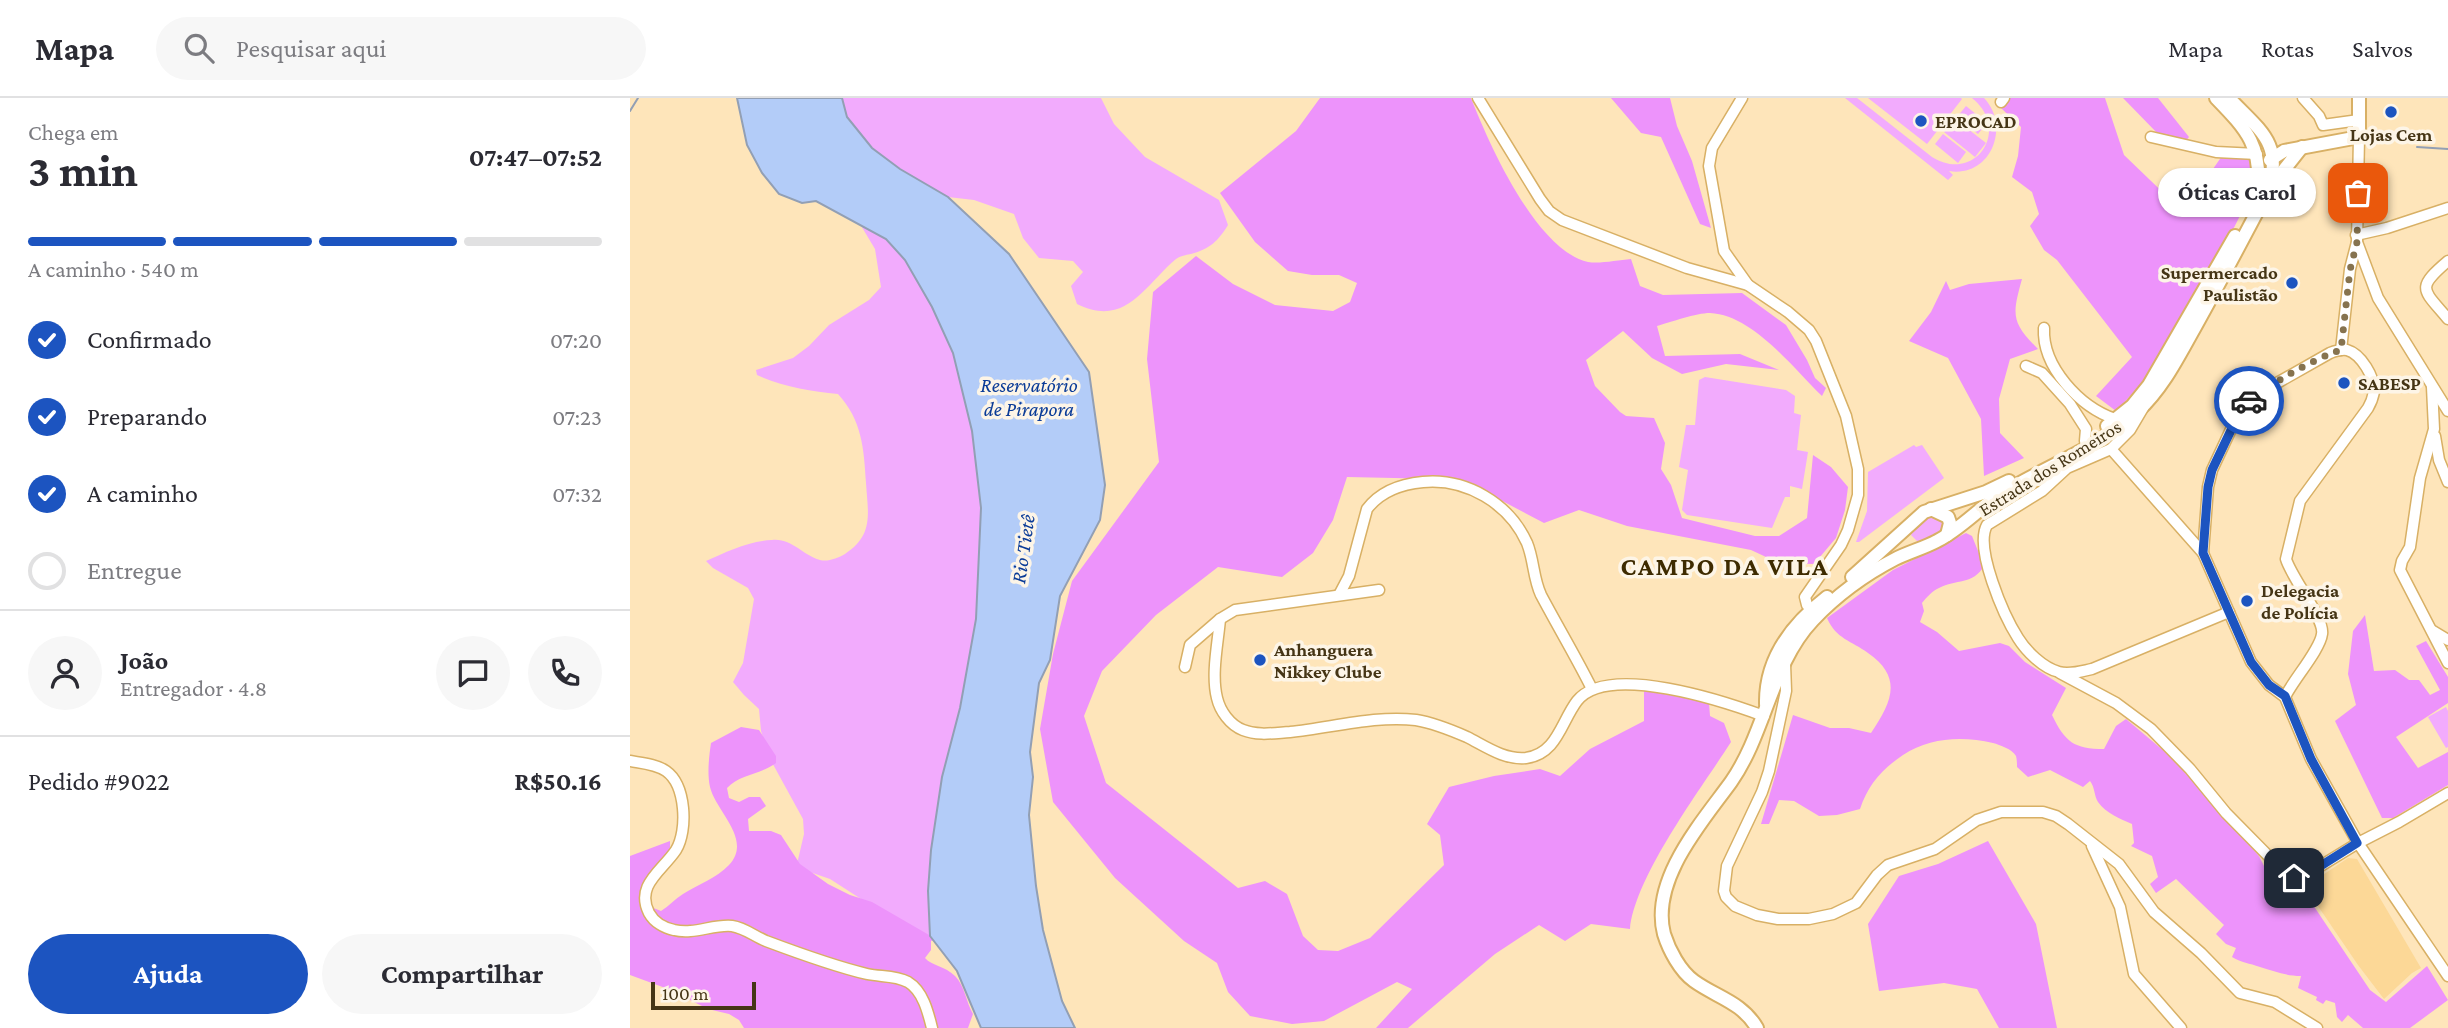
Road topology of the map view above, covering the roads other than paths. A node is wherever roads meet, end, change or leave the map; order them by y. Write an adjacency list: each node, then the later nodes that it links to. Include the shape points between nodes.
1 (1478, 98): 18 (street, via 1549,211 1687,268)
2 (1742, 98): 18 (street, via 1712,148 1709,166 1724,251)
3 (2216, 98): 12 (main road, Estrada dos Romeiros, via 2243,125)
4 (2229, 98): 8 (main road)
5 (2303, 98): 7 (street, via 2325,126)
6 (2359, 98): 7 (main road)
7 (2359, 120): 9 (main road)
8 (2264, 135): 11 (main road, via 2276,145); 13 (main road)
9 (2359, 136): 11 (main road); 16 (street)
10 (2151, 137): 12 (street, via 2216,152)
11 (2296, 148): 13 (main road); 14 (main road)
12 (2257, 154): 14 (main road, Estrada dos Romeiros)
13 (2273, 155): 14 (main road, Estrada dos Romeiros, via 2273,172)
14 (2263, 193): 24 (main road, Estrada dos Romeiros, via 2186,343); 26 (main road, Estrada dos Romeiros, via 2158,371 2132,405)
15 (2448, 208): 16 (street)
16 (2357, 238): 21 (street); 23 (street, via 2378,298)
17 (2448, 261): 19 (street, via 2430,276 2426,287)
18 (1748, 285): 41 (street, via 1809,330 1839,396 1855,453 1858,495 1848,530 1810,586 1805,602)
19 (2448, 319)
20 (2044, 328): 26 (street, via 2047,356 2088,407)
21 (2341, 350): 38 (street, via 2247,403 2212,470); 52 (street, via 2362,362 2373,381 2373,396 2300,501 2286,559 2322,634)
22 (2026, 366): 28 (street, via 2049,379)
23 (2431, 387): 25 (street); 27 (street)
24 (2146, 403): 29 (street, via 2136,422); 32 (main road, Estrada dos Romeiros)
25 (2448, 411)
26 (2110, 417): 28 (main road, Estrada dos Romeiros)
27 (2434, 429): 30 (street); 31 (street)
28 (2086, 435): 34 (main road, Estrada dos Romeiros, via 2003,484)
29 (2111, 449): 32 (street); 38 (street)
30 (2444, 461): 31 (street); 33 (street)
31 (2424, 466): 44 (street, via 2410,547 2400,570)
32 (2061, 467): 36 (main road, Estrada dos Romeiros, via 1995,498); 50 (street, via 2042,491 1984,530 1987,565 2018,638 2042,663)
33 (2448, 482)
34 (1931, 509): 35 (main road, Estrada dos Romeiros); 36 (main road, via 1948,517)
35 (1906, 526): 37 (main road, via 1907,537); 41 (main road, Estrada dos Romeiros)
36 (1947, 535): 37 (main road, Estrada dos Romeiros)
37 (1919, 548): 41 (main road, Estrada dos Romeiros)
38 (2203, 553): 42 (street)
39 (1380, 590): 40 (street)
40 (1339, 595): 43 (street, via 1243,608); 51 (street, via 1373,502 1411,483 1435,480 1458,484 1494,502 1520,530 1541,594)
41 (1818, 610): 46 (main road, Estrada dos Romeiros, via 1792,629); 47 (main road, Estrada dos Romeiros)
42 (2229, 612): 50 (street, via 2092,669); 52 (street, via 2251,662 2269,685)
43 (1220, 619): 49 (street, via 1190,645); 51 (street, via 1217,699 1230,722 1250,732 1409,720 1433,724 1502,754 1531,757 1556,739 1577,701)
44 (2428, 625): 45 (street); 48 (street)
45 (2448, 640)
46 (1783, 643): 47 (street); 53 (main road, Estrada dos Romeiros, via 1765,685)
47 (1785, 661): 53 (main road, Estrada dos Romeiros); 56 (street, via 1786,691 1769,771 1727,866 1726,897 1735,906 1777,919 1809,919 1840,911 1856,903 1888,865 1935,849 1978,820 2001,812 2056,816)
48 (2448, 663)
49 (1185, 667)
50 (2059, 672): 57 (street, via 2116,703 2151,729 2289,877 2301,878)
51 (1592, 689): 53 (street, via 1658,687)
52 (2285, 696): 57 (street, via 2311,759)
53 (1765, 714): 60 (main road, Estrada dos Romeiros, via 1740,767 1679,858 1662,915 1667,944 1691,980 1733,1002)
54 (630, 761): 59 (street, via 669,774 682,806 682,836 645,890 652,918 675,931 737,927 843,966 910,983 920,993)
55 (2448, 793): 57 (street)
56 (2091, 842): 61 (street, via 2120,907 2134,974); 62 (street, via 2119,864 2154,912 2240,993 2275,1002)
57 (2357, 843): 58 (street)
58 (2448, 976)
59 (932, 1028)
60 (1757, 1028)
61 (2181, 1028)
62 (2317, 1028)

